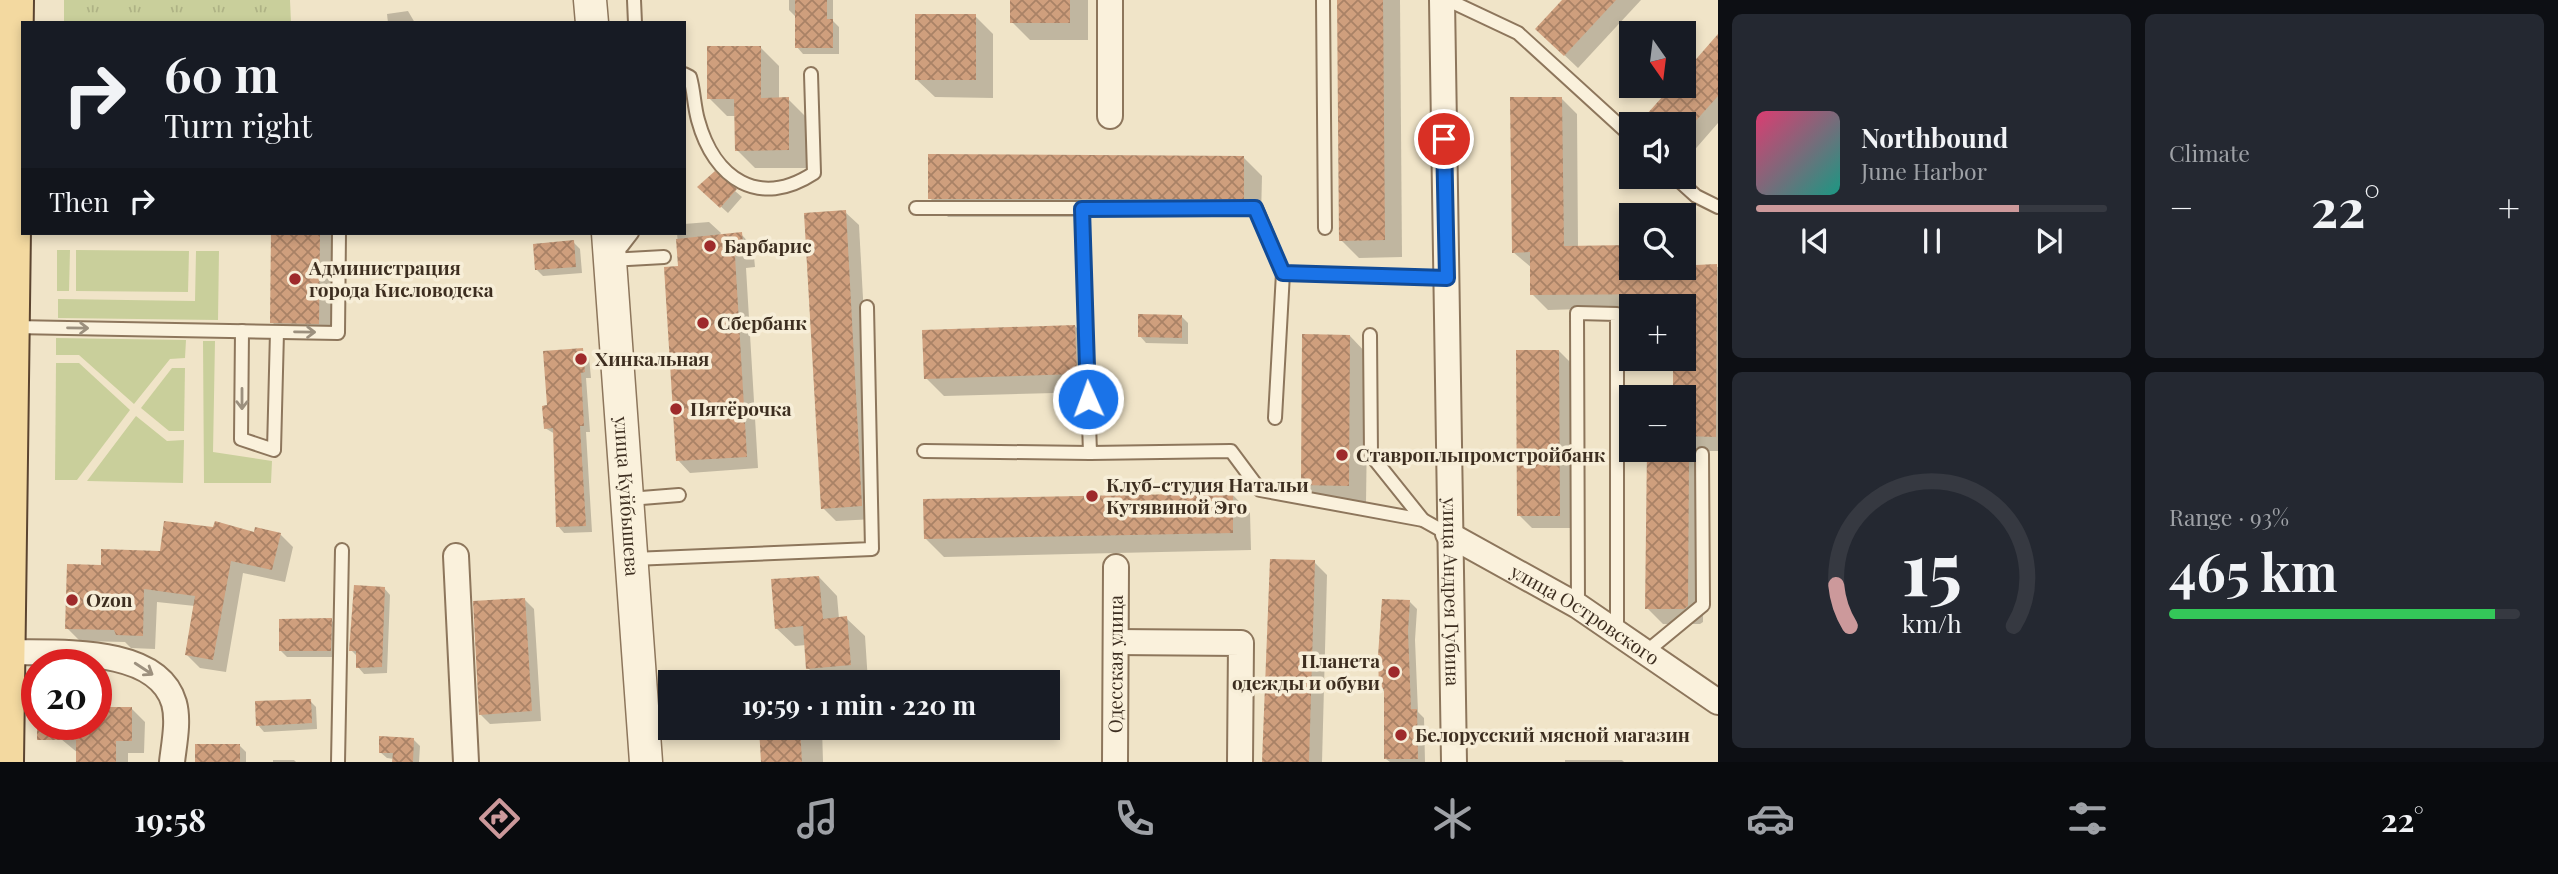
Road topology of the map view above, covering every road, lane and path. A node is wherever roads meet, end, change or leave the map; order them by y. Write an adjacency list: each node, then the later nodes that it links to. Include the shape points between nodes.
1 (14, 0): 14 (main road)
2 (590, 0): 8 (street)
3 (635, 0): 9 (lane)
4 (1110, 0): 12 (street)
5 (1323, 0): 19 (lane)
6 (1442, 0): 24 (street, улица Андрея Губина)
7 (1448, 0): 13 (lane, via 1518,33)
8 (592, 21)
9 (635, 21)
10 (811, 74): 11 (lane, via 814,173 796,185 765,190 743,186 720,164 706,142)
11 (686, 75)
12 (1110, 116)
13 (1619, 125)
14 (17, 130): 26 (main road)
15 (1688, 189): 16 (lane)
16 (1718, 207)
17 (916, 208): 18 (lane)
18 (1082, 209): 23 (lane, via 1255,208); 32 (lane)
19 (1325, 228)
20 (339, 235): 28 (lane, one-way to 20, via 338,333)
21 (615, 243): 22 (lane); 35 (street, улица Куйбышева)
22 (664, 257)
23 (1283, 273): 24 (lane); 30 (lane)
24 (1447, 278): 37 (street, улица Андрея Губина)
25 (866, 307): 40 (lane, via 872,549)
26 (10, 327): 27 (lane, one-way to 27); 45 (main road)
27 (242, 331): 28 (lane); 28 (lane, one-way to 28, via 241,439 274,450)
28 (277, 332)
29 (1370, 335): 36 (lane, via 1371,455)
30 (1275, 418)
31 (924, 451): 32 (lane)
32 (1090, 453): 36 (lane, via 1231,452 1260,490)
33 (1702, 454): 46 (lane, via 1703,605)
34 (679, 495): 35 (lane)
35 (629, 499): 40 (street, улица Куйбышева)
36 (1423, 520): 37 (lane)
37 (1448, 534): 42 (street, улица Островского); 56 (street, улица Андрея Губина)
38 (342, 550): 51 (lane)
39 (456, 556): 52 (street)
40 (633, 559): 53 (street, улица Куйбышева)
41 (1116, 566): 44 (street, Одесская улица)
42 (1578, 606): 43 (street, улица Островского); 43 (lane, via 1577,313 1617,314)
43 (1618, 632): 46 (street, улица Островского)
44 (1115, 642): 54 (street, Одесская улица); 55 (street, via 1241,643)
45 (5, 652): 48 (main road); 50 (street, one-way to 50, via 127,659 147,669 163,683 174,703)
46 (1646, 652): 47 (street, улица Островского)
47 (1718, 702)
48 (2, 715): 49 (main road)
49 (4, 762)
50 (172, 762)
51 (338, 762)
52 (466, 762)
53 (646, 762)
54 (1115, 762)
55 (1240, 762)
56 (1454, 762)

